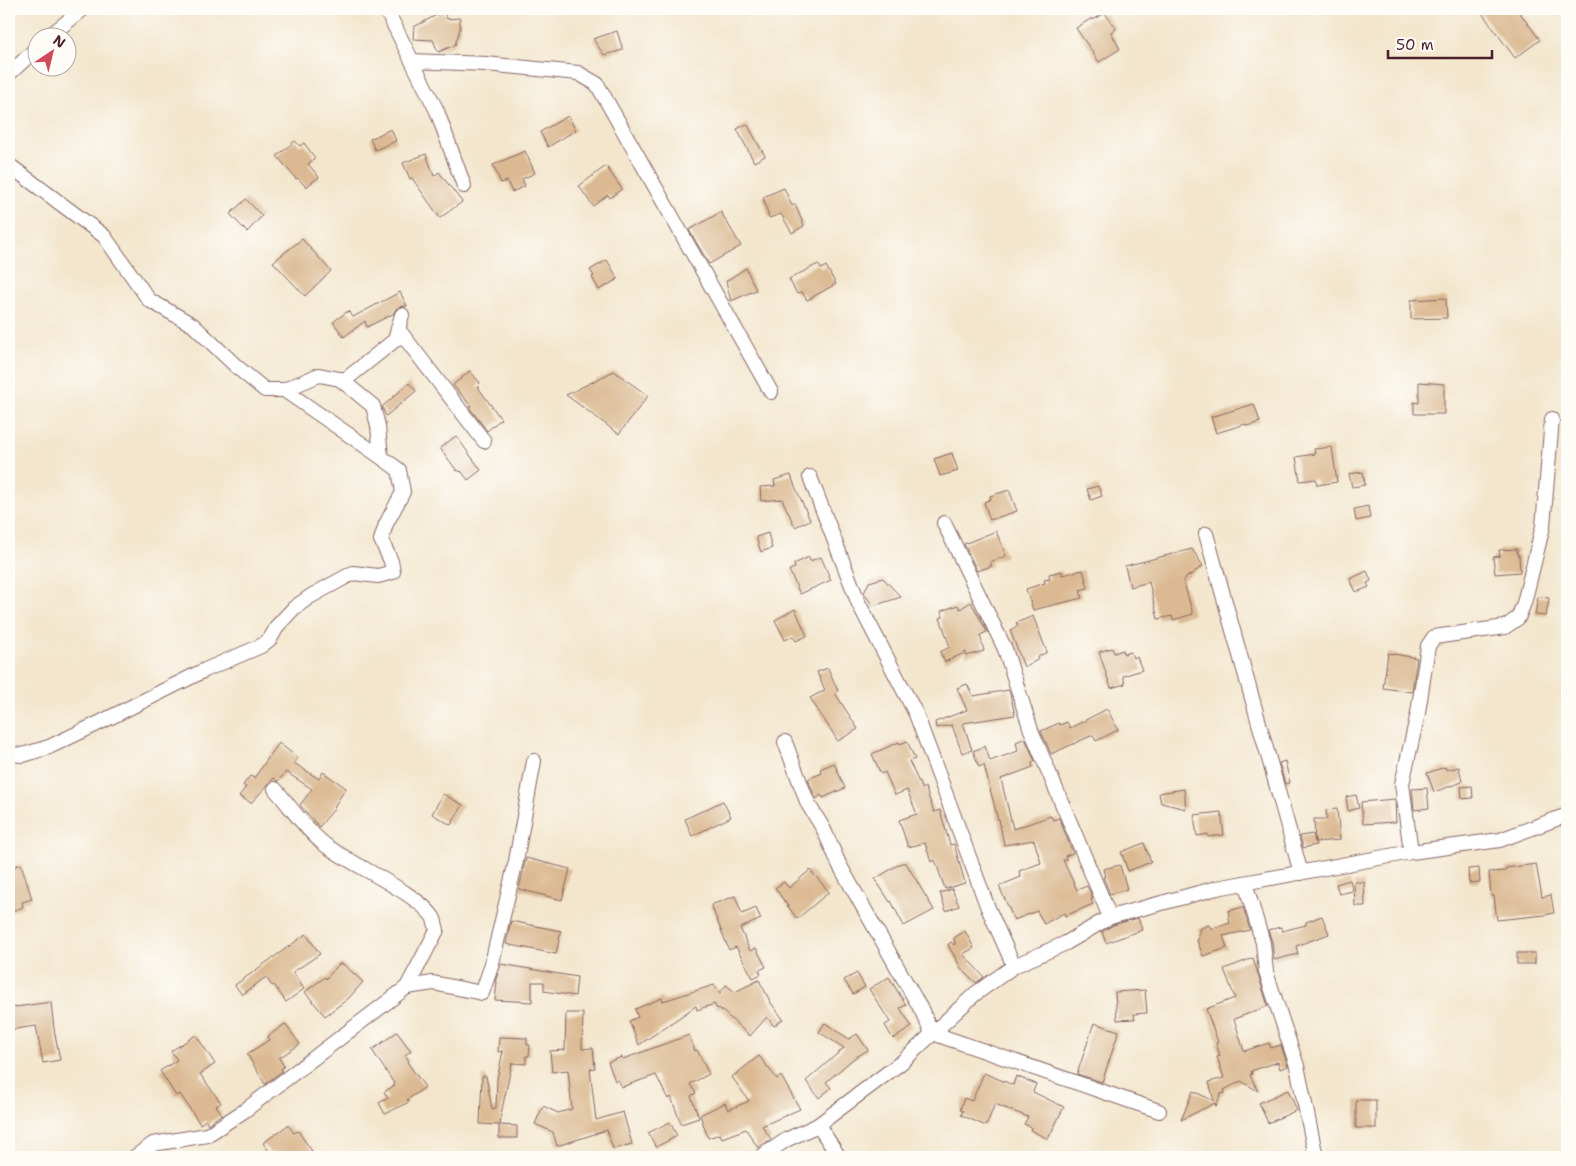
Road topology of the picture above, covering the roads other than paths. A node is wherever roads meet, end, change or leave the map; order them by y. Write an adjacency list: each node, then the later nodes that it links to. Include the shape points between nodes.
1 (83, 9): 3 (street)
2 (386, 9): 5 (street)
3 (59, 28)
4 (28, 56): 6 (street)
5 (412, 61): 8 (street, via 437,111); 13 (street, via 578,73 596,84)
6 (9, 74)
7 (9, 164): 12 (street, via 104,236 149,300 192,324 265,390)
8 (464, 186)
9 (402, 315): 10 (street)
10 (398, 329): 11 (street, via 395,340 345,380); 15 (street)
11 (340, 379): 12 (street, via 319,375); 16 (street, via 373,406)
12 (284, 390): 16 (street)
13 (771, 392)
14 (1552, 419): 25 (street, via 1543,526 1518,618 1505,627 1434,637 1428,646 1418,713 1402,784)
15 (484, 440)
16 (381, 457): 21 (street, via 399,470 403,492 381,540 393,572 378,576 353,573 294,608 261,646 49,747 23,755)
17 (810, 477): 29 (street, via 859,604 916,714 988,908)
18 (944, 523): 28 (street, via 1005,649 1031,730)
19 (1206, 534): 26 (street)
20 (785, 742): 31 (street, via 808,804)
21 (9, 754)
22 (534, 761): 30 (street, via 516,861 482,994 433,983)
23 (275, 789): 30 (street, via 322,843 400,890 434,918 436,930)
24 (1567, 814): 25 (street, via 1500,840)
25 (1411, 852): 26 (street)
26 (1301, 873): 27 (street)
27 (1245, 883): 28 (street); 37 (street, via 1263,943 1266,972 1296,1066)
28 (1110, 917): 29 (street, via 1066,943)
29 (1014, 966): 31 (street, via 975,994)
30 (407, 987): 34 (street, via 208,1135 153,1144)
31 (932, 1033): 32 (street); 33 (street, via 902,1062)
32 (1159, 1111)
33 (818, 1125): 35 (street, via 786,1140); 36 (street)
34 (135, 1157)
35 (761, 1157)
36 (839, 1157)
37 (1316, 1157)

